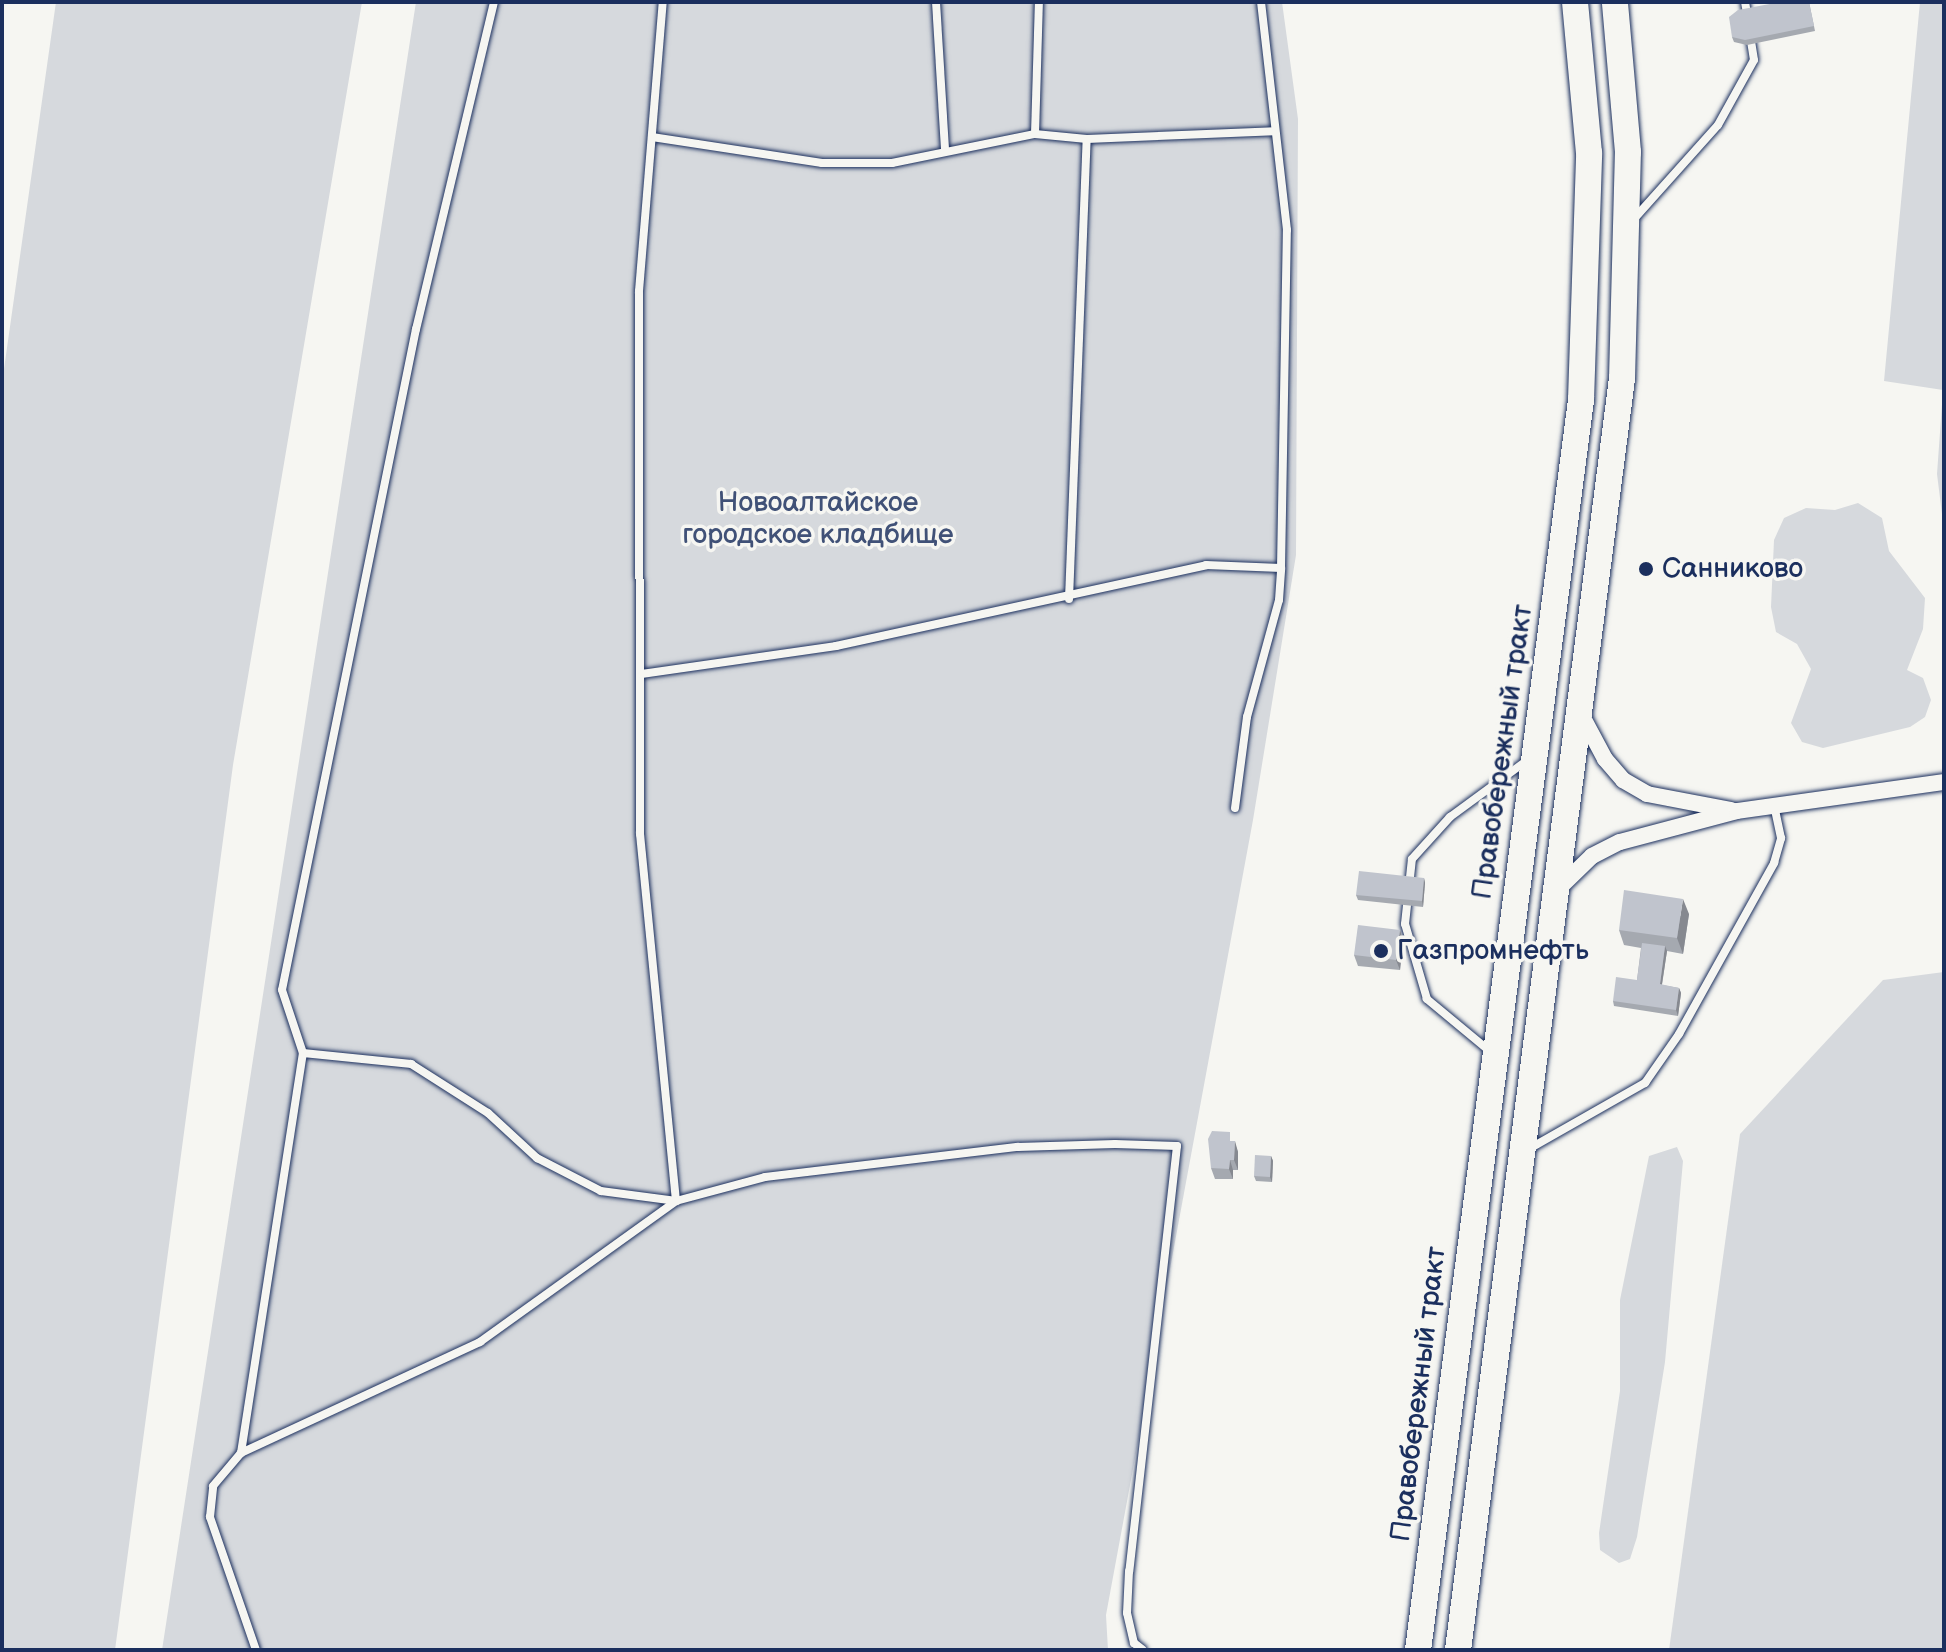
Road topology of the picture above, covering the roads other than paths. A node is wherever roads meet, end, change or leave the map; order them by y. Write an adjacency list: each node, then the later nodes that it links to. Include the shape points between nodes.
1 (494, 2): 25 (lane, via 416,329 282,990)
2 (663, 2): 11 (lane)
3 (936, 2): 13 (lane)
4 (1039, 2): 10 (lane)
5 (1261, 2): 9 (lane)
6 (1575, 2): 19 (highway, Правобережный тракт, via 1589,153 1588,280 1581,400)
7 (1615, 2): 14 (highway)
8 (1745, 2): 14 (lane, via 1754,60 1718,125)
9 (1274, 131): 12 (lane); 15 (lane, via 1287,230)
10 (1035, 134): 12 (lane); 13 (lane)
11 (652, 137): 13 (lane, via 822,163 892,163); 17 (lane, via 639,291)
12 (1087, 139): 16 (lane)
13 (945, 150)
14 (1629, 224): 18 (highway, via 1622,379)
15 (1281, 568): 16 (lane, via 1206,565); 22 (lane, via 1279,600 1247,717)
16 (1069, 599): 17 (lane, via 836,646)
17 (642, 674): 28 (lane, via 640,834)
18 (1581, 714): 23 (street, via 1623,780 1647,794); 24 (highway)
19 (1533, 756): 26 (highway, Правобережный тракт); 26 (lane, via 1450,817 1412,859 1405,924 1427,999)
20 (1944, 782): 21 (street)
21 (1774, 806): 23 (street); 27 (lane, via 1781,838 1774,863 1679,1034 1645,1083)
22 (1235, 808)
23 (1737, 811): 24 (street, via 1620,842 1592,856)
24 (1558, 889): 27 (highway)
25 (303, 1053): 28 (lane, via 411,1064 488,1113 537,1158 601,1191); 29 (lane)
26 (1496, 1056): 32 (highway, Правобережный тракт)
27 (1523, 1153): 33 (highway)
28 (676, 1201): 29 (lane, via 480,1342); 31 (lane, via 765,1177 1018,1147 1177,1146 1129,1571 1127,1613 1134,1643)
29 (241, 1453): 30 (lane, via 213,1486 210,1517)
30 (256, 1650)
31 (1143, 1650)
32 (1418, 1650)
33 (1458, 1650)

